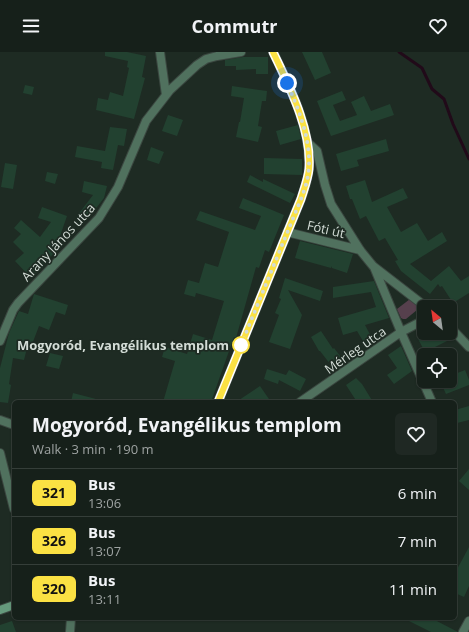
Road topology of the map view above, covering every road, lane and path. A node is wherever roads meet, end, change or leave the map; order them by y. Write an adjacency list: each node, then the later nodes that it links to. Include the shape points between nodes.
1 (160, 52): 4 (street)
2 (241, 52): 4 (street, Arany János utca, via 206,59)
3 (273, 52): 5 (main road, Fóti út, via 298,109)
4 (166, 95): 13 (street, Arany János utca, via 146,121 118,188 99,218 18,303)
5 (307, 142): 6 (main road, Fóti út, via 308,176); 7 (street, via 317,151 331,204)
6 (287, 232): 7 (street, Fóti út); 15 (main road, Fóti út)
7 (360, 250): 8 (street)
8 (373, 266): 9 (street); 11 (street)
9 (417, 300)
10 (417, 324): 11 (street, Mérleg utca)
11 (401, 332): 16 (street, Mérleg utca); 17 (street)
12 (457, 334): 14 (street)
13 (0, 341)
14 (469, 347)
15 (219, 400)
16 (303, 400)
17 (431, 400)
18 (0, 420): 19 (street)
19 (12, 424)
20 (0, 453): 21 (street)
21 (12, 501)
22 (12, 606): 23 (main road)
23 (0, 610)
24 (71, 620): 26 (street)
25 (469, 621): 27 (street)
26 (70, 632)
27 (463, 632)

